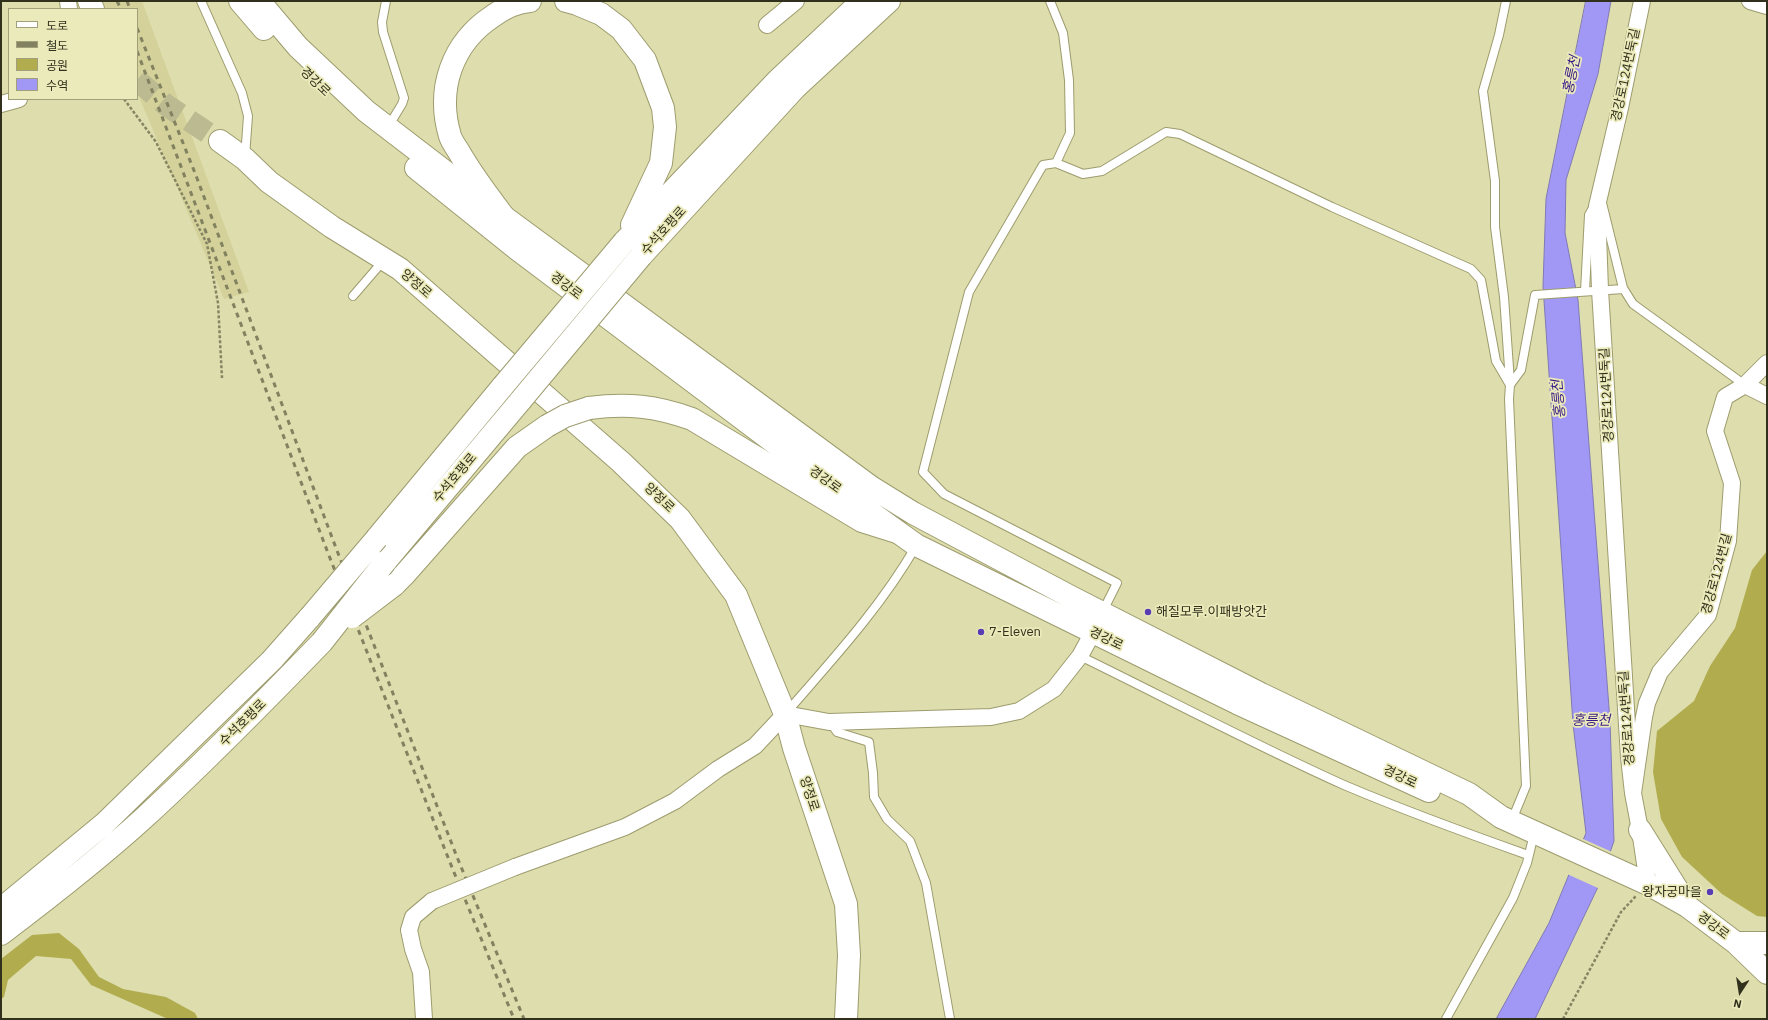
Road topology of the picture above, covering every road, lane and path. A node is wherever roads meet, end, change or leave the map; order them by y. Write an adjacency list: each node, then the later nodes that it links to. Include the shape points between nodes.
1 (201, 1): 21 (lane, via 242,93 248,116)
2 (240, 1): 35 (main road, 경강로, via 311,80 372,133 524,254)
3 (259, 1): 19 (main road, 경강로, via 298,47 366,111)
4 (386, 1): 19 (lane, via 383,32 404,98)
5 (530, 1): 24 (main road, via 505,8 470,35 458,50 447,84 446,118 450,138 468,170)
6 (566, 1): 25 (main road, via 601,14 620,29 645,60 663,108 665,127 661,163)
7 (796, 1): 15 (street)
8 (862, 1): 25 (main road, 수석호평로, via 776,81)
9 (889, 1): 39 (main road, 수석호평로, bridge, via 795,88 641,256 385,562)
10 (1050, 1): 22 (lane, via 1063,33 1069,80 1070,133)
11 (1506, 1): 32 (lane, via 1483,91 1495,181 1495,227 1504,297)
12 (1642, 1): 23 (street, 경강로124번둑길)
13 (1750, 1): 14 (street)
14 (1767, 6)
15 (767, 25)
16 (15, 100): 18 (street)
17 (125, 100): 31 (path, via 156,142 207,244 218,303)
18 (1, 104)
19 (388, 128): 24 (main road, 경강로)
20 (220, 141): 21 (main road, 양정로)
21 (245, 159): 26 (main road, 양정로, via 269,182)
22 (1056, 163): 32 (lane, via 1083,174 1102,170 1166,132 1180,134 1332,207 1471,269 1481,280 1496,361); 37 (lane, via 1043,165 970,292 923,472 944,494 1117,583)
23 (1600, 195): 27 (lane); 28 (street, 경강로124번둑길, via 1597,206)
24 (504, 217): 37 (main road, 경강로, via 871,487 913,513)
25 (624, 242): 50 (main road, 수석호평로, bridge, via 272,660 104,824)
26 (384, 260): 29 (lane); 41 (main road, 양정로, via 400,270 621,462 680,519 736,595)
27 (1623, 289): 28 (lane); 33 (lane, via 1633,304)
28 (1593, 291): 32 (lane, via 1535,295 1521,370); 43 (street, 경강로124번둑길, via 1628,757)
29 (353, 296)
30 (1767, 363): 33 (street, 경강로124번길)
31 (222, 378)
32 (1510, 385): 44 (lane, via 1526,786)
33 (1745, 385): 34 (street); 43 (street, 경강로124번길, via 1725,397 1715,432 1732,483 1728,541 1708,615 1660,672 1647,703)
34 (1767, 396)
35 (897, 532): 36 (main road, 경강로); 39 (main road, bridge, via 862,521 692,419 668,410 640,406 614,405 589,408 565,416 517,447 404,575)
36 (916, 545): 38 (main road, 경강로); 41 (lane, via 901,570 851,638)
37 (1102, 613): 38 (street); 44 (main road, 경강로, via 1261,694 1469,794)
38 (1093, 633): 40 (street); 44 (main road, 경강로, via 1237,703 1472,811)
39 (322, 642): 51 (main road, 수석호평로, via 144,818 56,892)
40 (1080, 656): 42 (street, via 1054,689 1020,711 991,717); 47 (lane, via 1344,785)
41 (785, 714): 42 (street); 55 (street, bridge, via 755,746 718,769 675,801 624,826 432,901 413,917 409,930 421,972); 56 (main road, 양정로, via 846,904 849,954)
42 (829, 722): 57 (lane, via 837,732 869,742 874,773 874,797 887,819 910,841 926,883)
43 (1633, 793): 45 (street, 경강로124번길)
44 (1507, 819): 46 (main road, 경강로)
45 (1640, 830): 48 (street, 경강로124번길); 49 (main road)
46 (1540, 834): 47 (lane); 48 (main road, 경강로)
47 (1528, 855): 58 (lane, via 1513,898)
48 (1648, 884): 49 (main road, 경강로); 59 (path, via 1621,912)
49 (1687, 906): 52 (main road, 경강로)
50 (1, 909)
51 (1, 934)
52 (1736, 943): 53 (main road); 54 (main road, 경강로)
53 (1767, 944)
54 (1767, 973)
55 (424, 1019)
56 (846, 1019)
57 (950, 1019)
58 (1446, 1019)
59 (1563, 1019)

